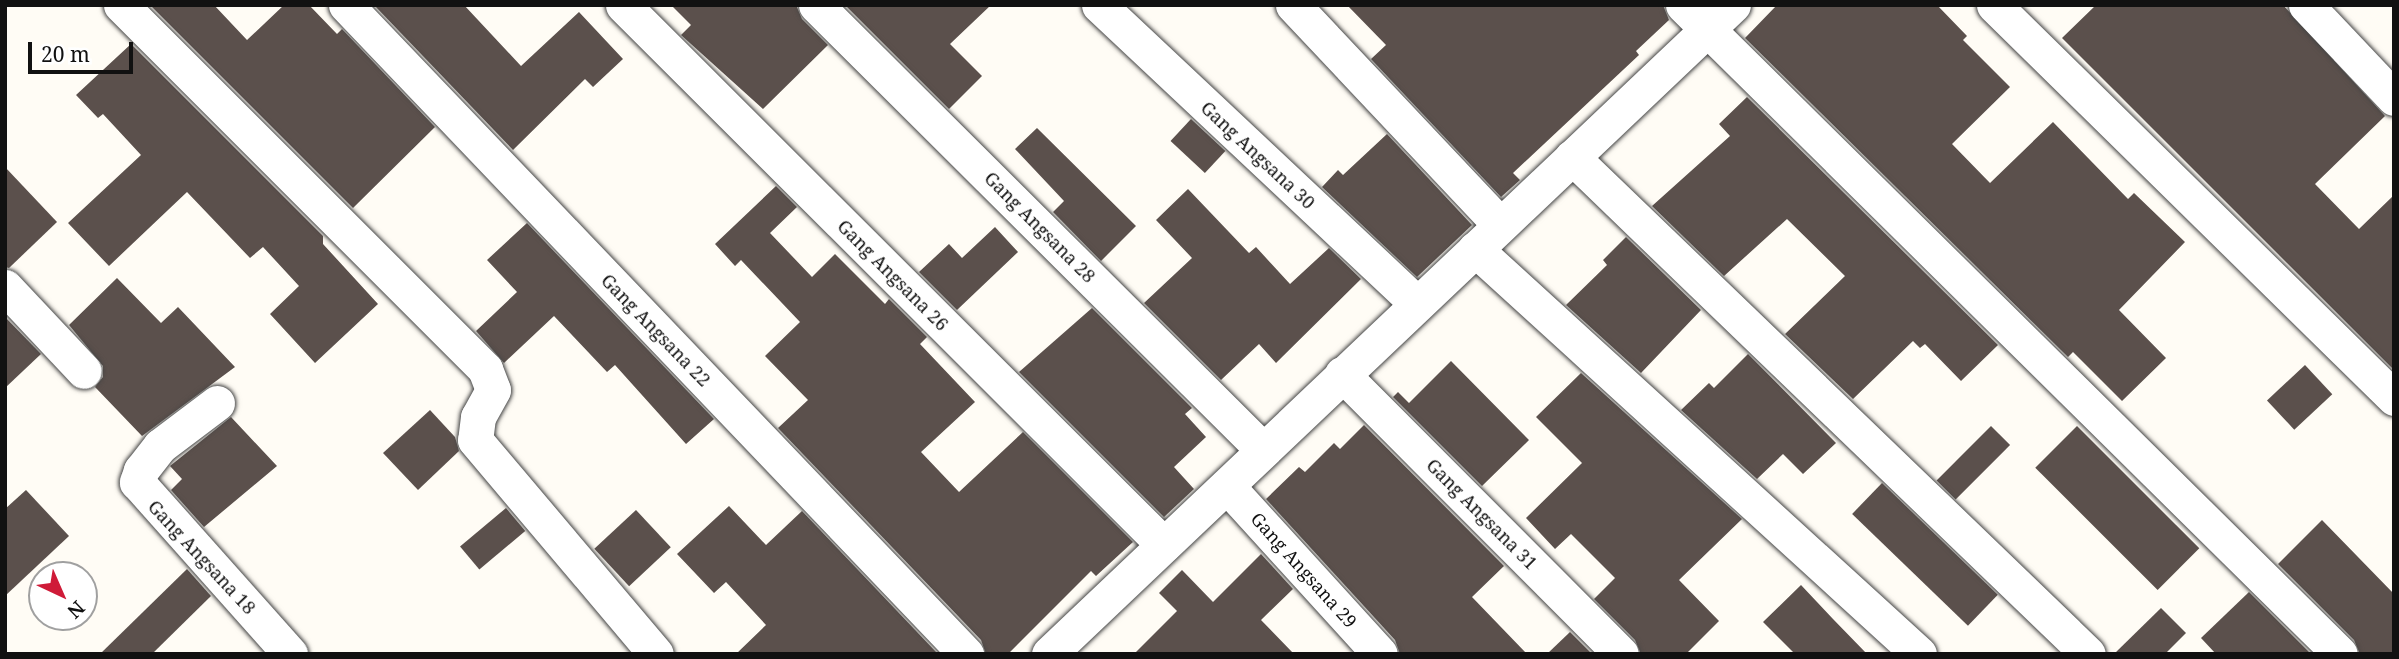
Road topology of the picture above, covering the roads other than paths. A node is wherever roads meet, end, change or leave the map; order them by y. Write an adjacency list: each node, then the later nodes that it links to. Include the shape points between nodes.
1 (121, 5): 26 (street, via 485,369 493,390 478,417 475,440)
2 (346, 5): 27 (street, Gang Angsana 22)
3 (623, 5): 24 (street, Gang Angsana 26)
4 (816, 5): 22 (street, Gang Angsana 28)
5 (1099, 5): 17 (street, Gang Angsana 30)
6 (1293, 5): 14 (street)
7 (1683, 5): 11 (street)
8 (1733, 5): 11 (street)
9 (1994, 5): 20 (street)
10 (2306, 5): 12 (street)
11 (1709, 29): 13 (street); 33 (street)
12 (2394, 98)
13 (1572, 157): 14 (street); 32 (street)
14 (1500, 225): 15 (street)
15 (1475, 249): 17 (street); 31 (street)
16 (5, 287): 18 (street)
17 (1417, 304): 19 (street)
18 (84, 371)
19 (1342, 374): 22 (street); 30 (street, Gang Angsana 31)
20 (2394, 398)
21 (217, 403): 25 (street, Gang Angsana 18, via 160,446 137,482)
22 (1263, 450): 23 (street)
23 (1227, 486): 24 (street); 29 (street, Gang Angsana 29)
24 (1164, 545): 28 (street)
25 (290, 654)
26 (656, 654)
27 (966, 654)
28 (1049, 654)
29 (1380, 654)
30 (1621, 654)
31 (1919, 654)
32 (2088, 654)
33 (2340, 654)

